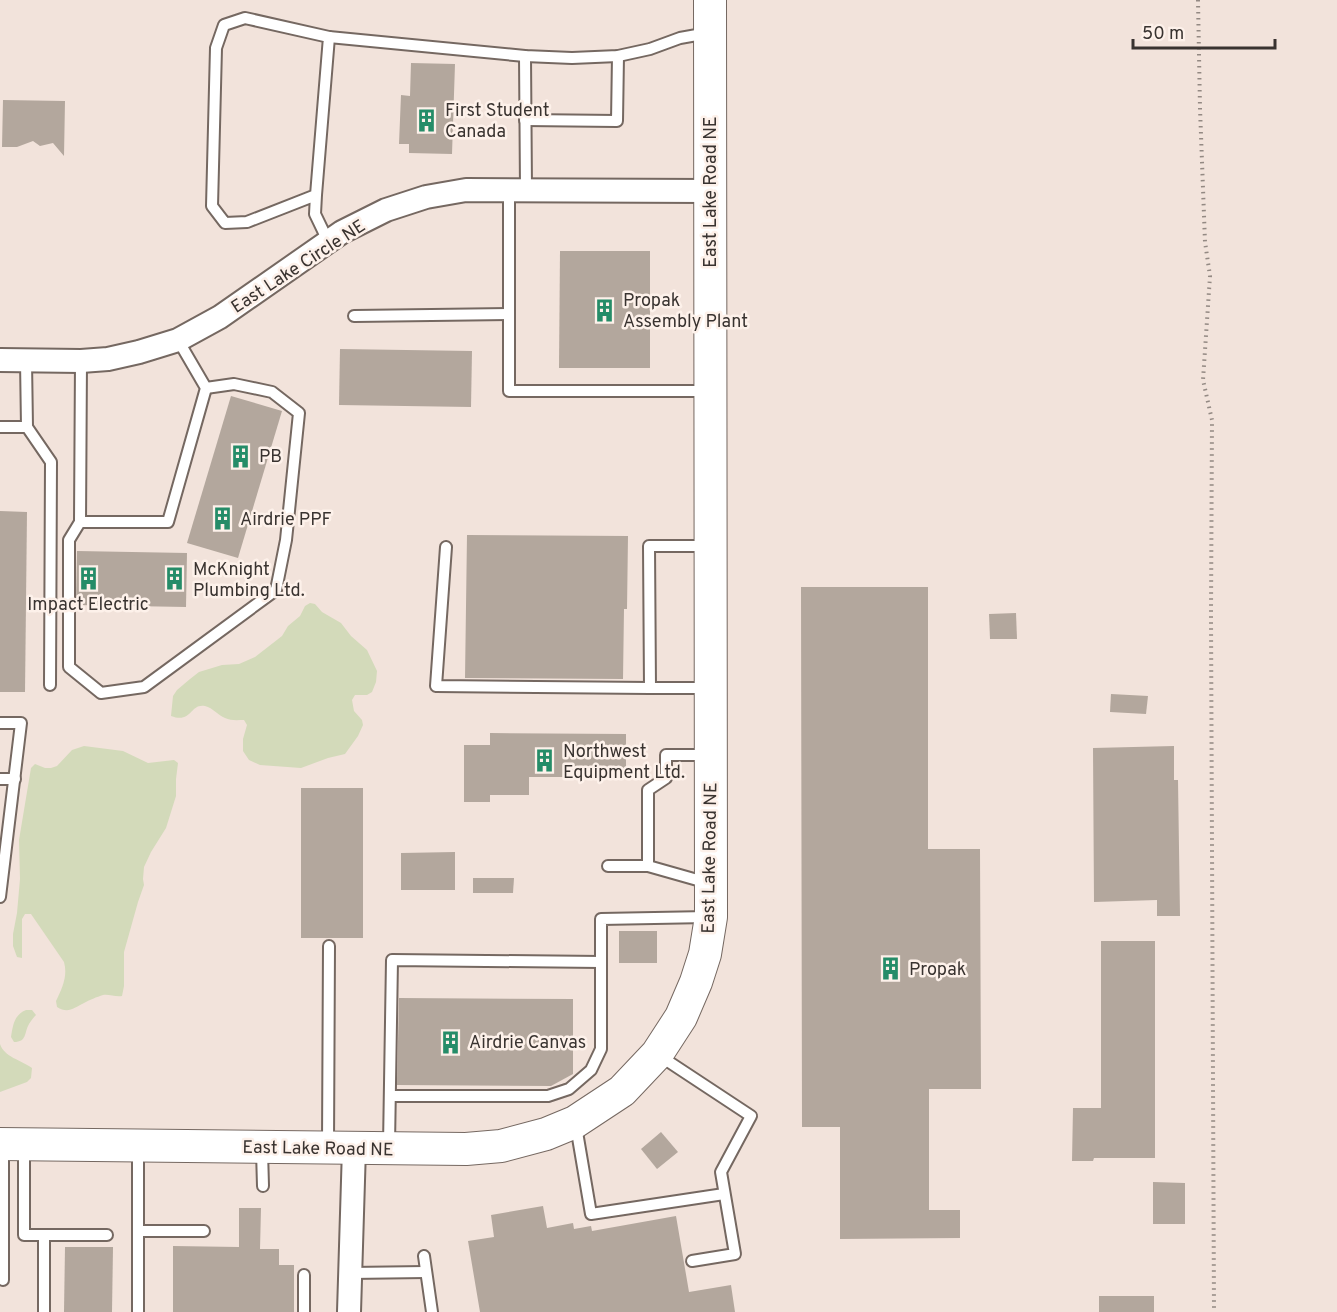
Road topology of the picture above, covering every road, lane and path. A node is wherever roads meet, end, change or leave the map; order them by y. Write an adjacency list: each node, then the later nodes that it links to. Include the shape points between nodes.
1 (710, 0): 3 (street, East Lake Road NE)
2 (1198, 0): 66 (path, via 1205,242 1210,276 1203,380 1212,420)
3 (711, 33): 6 (lane); 9 (street, East Lake Road NE)
4 (329, 37): 5 (lane); 10 (lane); 10 (lane, via 245,18 224,25 216,48 212,206 225,222 246,222)
5 (525, 56): 6 (lane); 7 (lane)
6 (618, 56): 7 (lane, via 617,121)
7 (525, 120): 8 (lane)
8 (517, 190): 9 (street, East Lake Circle NE); 11 (street, East Lake Circle NE, via 466,190 426,197 386,210); 12 (lane)
9 (710, 191): 19 (street, East Lake Road NE)
10 (316, 195): 11 (lane, via 315,214)
11 (328, 241): 14 (street, East Lake Circle NE, via 220,317)
12 (509, 314): 13 (lane); 19 (lane, via 509,391)
13 (354, 316)
14 (178, 340): 17 (street, East Lake Circle NE, via 108,359); 18 (lane)
15 (0, 360): 16 (street, East Lake Circle NE)
16 (26, 360): 17 (street, East Lake Circle NE); 21 (lane)
17 (81, 361): 22 (lane)
18 (206, 388): 22 (lane, via 168,522); 22 (lane, via 234,384 272,392 299,413 286,540 276,590 144,687 101,693 69,667 69,540)
19 (710, 391): 23 (street, East Lake Road NE)
20 (0, 427): 21 (lane)
21 (27, 427): 25 (lane, via 51,462)
22 (80, 522)
23 (710, 546): 26 (lane, via 649,546); 27 (street, East Lake Road NE)
24 (446, 548): 26 (lane, via 436,686)
25 (50, 685)
26 (650, 688): 27 (lane)
27 (711, 688): 29 (street, East Lake Road NE)
28 (0, 723): 31 (lane, via 21,723)
29 (711, 755): 34 (lane, via 666,755 666,778 648,790); 35 (street, East Lake Road NE)
30 (0, 778): 31 (lane)
31 (15, 779): 32 (lane)
32 (4, 836): 36 (lane)
33 (608, 866): 34 (lane)
34 (648, 866): 35 (lane)
35 (711, 884): 37 (street, East Lake Road NE)
36 (0, 894)
37 (711, 917): 39 (lane, via 601,919); 40 (street, East Lake Road NE, via 696,982 681,1017)
38 (329, 946): 46 (lane)
39 (601, 962): 41 (lane, via 601,1049 591,1070 568,1089 548,1096); 41 (lane, via 392,960)
40 (657, 1054): 42 (street, East Lake Road NE, via 622,1091); 49 (lane, via 751,1116 721,1172)
41 (391, 1096): 47 (lane)
42 (575, 1122): 47 (street, East Lake Road NE, via 501,1146); 49 (lane, via 591,1214)
43 (9, 1144): 44 (street, East Lake Road NE); 50 (lane); 53 (lane, via 24,1235)
44 (138, 1146): 45 (street, East Lake Road NE); 51 (lane)
45 (262, 1148): 46 (street, East Lake Road NE); 48 (lane)
46 (341, 1149): 47 (street, East Lake Road NE); 58 (street)
47 (389, 1149)
48 (263, 1186)
49 (724, 1194): 56 (lane, via 735,1254)
50 (1, 1230): 60 (lane)
51 (138, 1231): 52 (lane); 62 (lane)
52 (204, 1231)
53 (44, 1235): 54 (lane); 61 (lane)
54 (107, 1235)
55 (424, 1256): 57 (lane)
56 (692, 1261)
57 (426, 1272): 58 (lane); 65 (lane)
58 (350, 1273): 64 (street)
59 (304, 1275): 63 (lane)
60 (3, 1280)
61 (44, 1312)
62 (138, 1312)
63 (304, 1312)
64 (349, 1312)
65 (432, 1312)
66 (1214, 1312)

